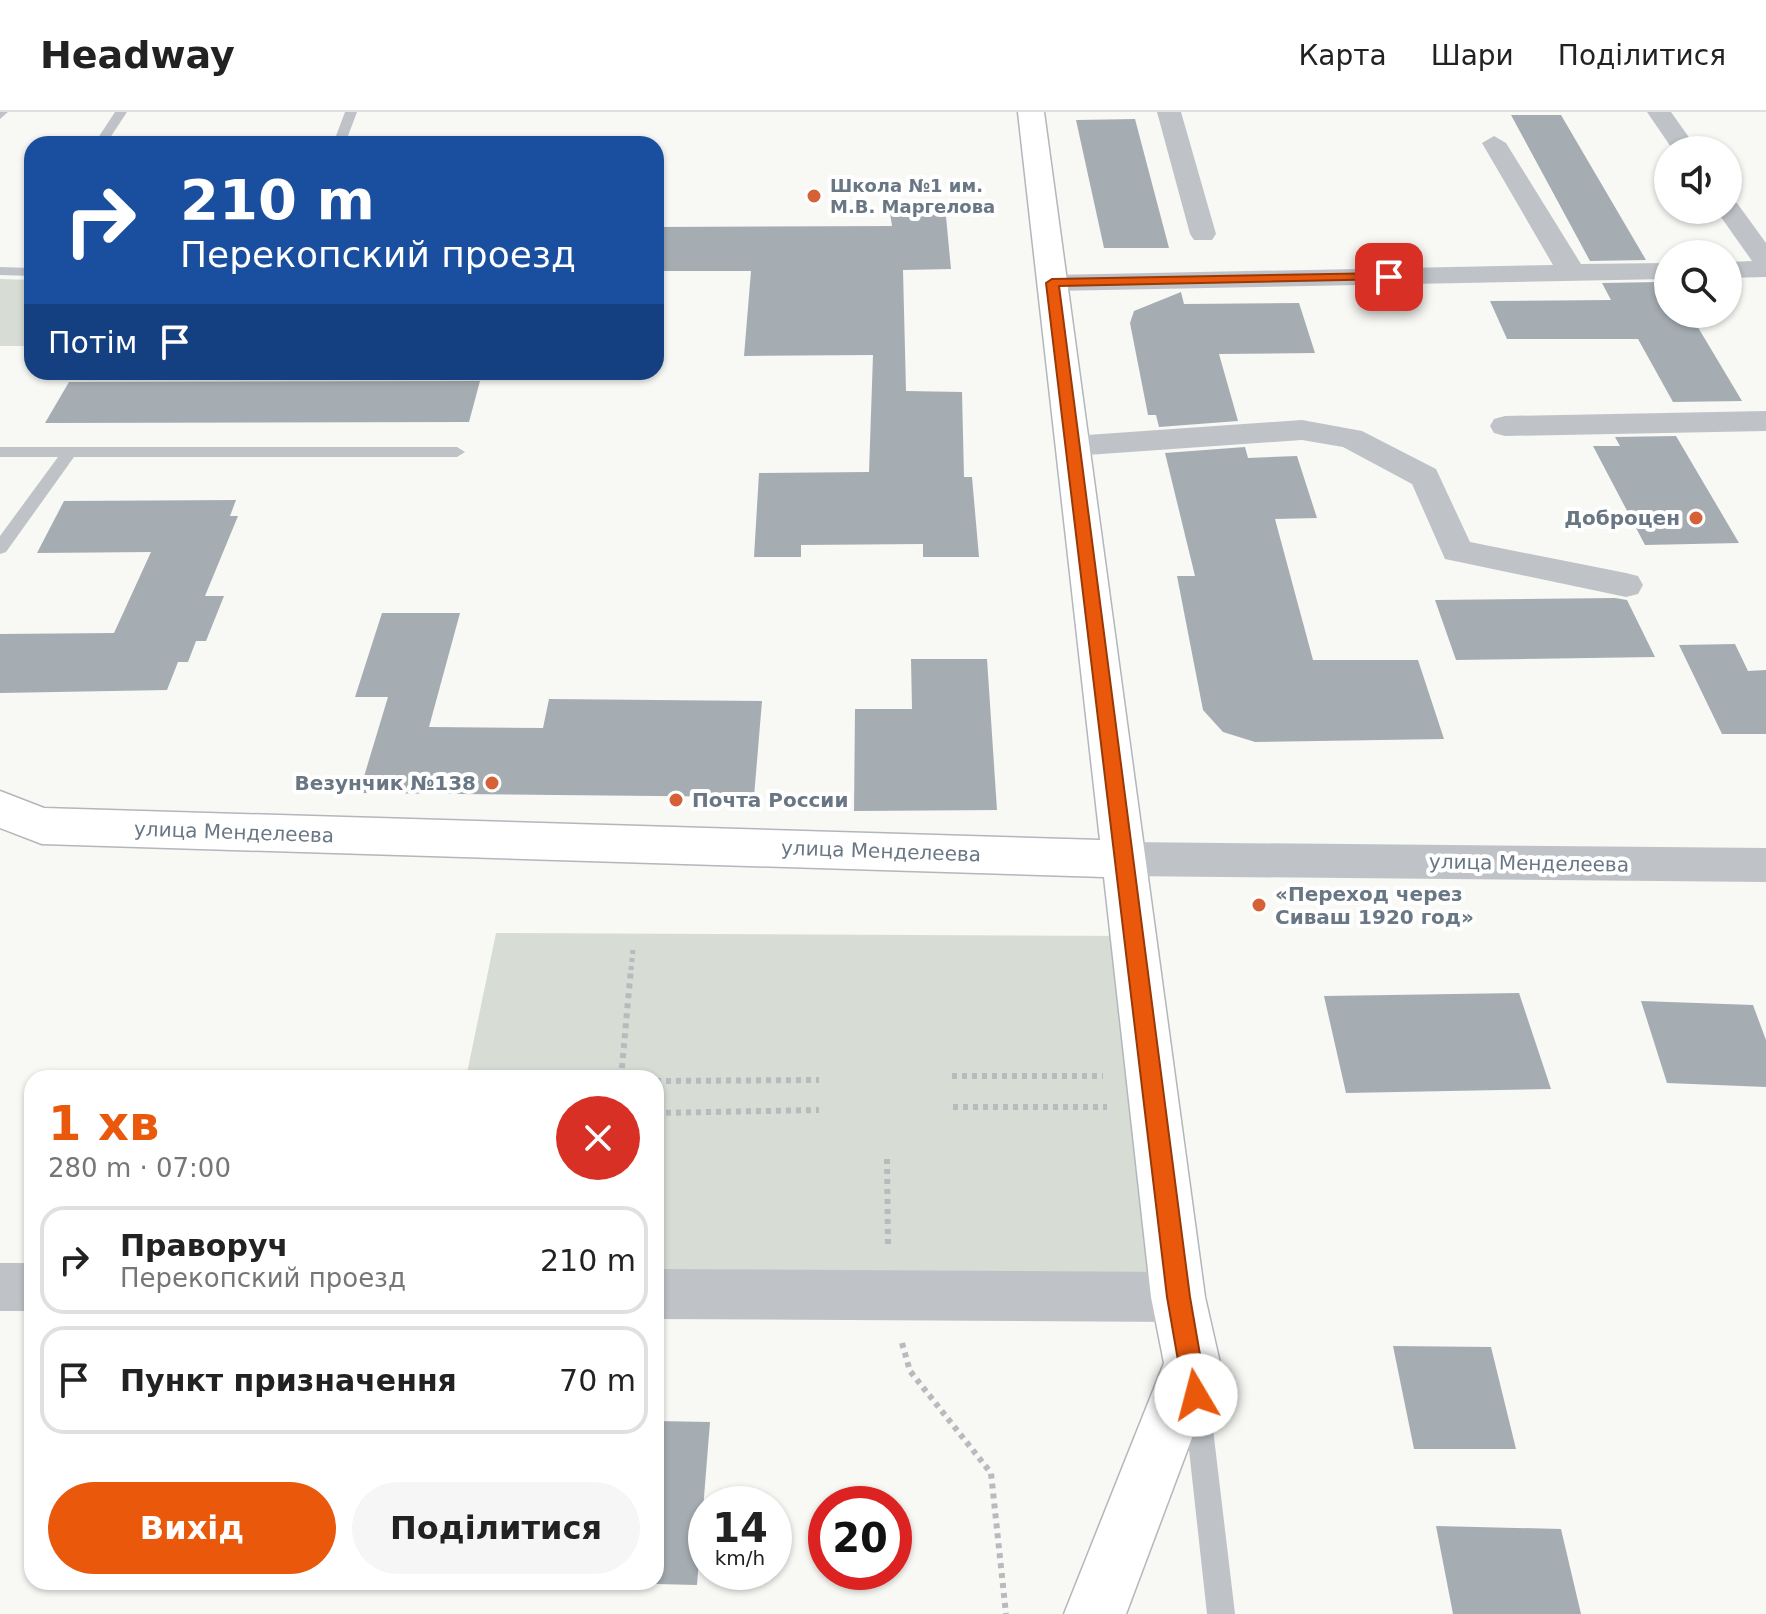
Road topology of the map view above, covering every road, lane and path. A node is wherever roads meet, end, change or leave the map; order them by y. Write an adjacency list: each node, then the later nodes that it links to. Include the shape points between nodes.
1 (121, 112): 6 (lane)
2 (351, 112): 7 (lane)
3 (1031, 112): 19 (main road)
4 (1169, 112): 11 (street)
5 (1659, 112): 8 (street)
6 (105, 136)
7 (342, 136)
8 (1676, 136)
9 (1494, 143): 18 (street)
10 (1739, 224): 12 (street)
11 (1203, 234)
12 (1766, 262)
13 (1766, 269): 14 (street)
14 (1742, 270)
15 (0, 271): 17 (lane)
16 (1654, 271): 18 (street)
17 (24, 272)
18 (1572, 273): 19 (street)
19 (1052, 283): 22 (main road)
20 (1766, 421): 21 (street)
21 (1505, 426)
22 (1073, 446): 27 (street, via 1302,430 1351,438 1425,477 1457,551); 29 (main road)
23 (0, 452): 25 (lane)
24 (457, 452): 25 (lane)
25 (69, 453): 26 (lane)
26 (0, 548)
27 (1626, 585)
28 (0, 809): 29 (main road, улица Менделеева, via 42,826)
29 (1124, 859): 30 (street, улица Менделеева); 36 (main road)
30 (1766, 865)
31 (633, 949): 32 (path)
32 (622, 1070)
33 (952, 1076): 36 (path)
34 (819, 1080): 35 (path)
35 (664, 1081)
36 (1154, 1091): 37 (path); 45 (main road)
37 (953, 1107)
38 (819, 1110): 39 (path)
39 (664, 1113)
40 (887, 1159): 44 (path)
41 (0, 1287): 42 (street)
42 (24, 1287)
43 (664, 1294): 44 (street)
44 (889, 1295): 45 (street); 47 (path, via 910,1371 991,1473)
45 (1178, 1297): 46 (main road)
46 (1192, 1363): 48 (main road); 49 (lane)
47 (1006, 1614)
48 (1095, 1614)
49 (1221, 1614)

